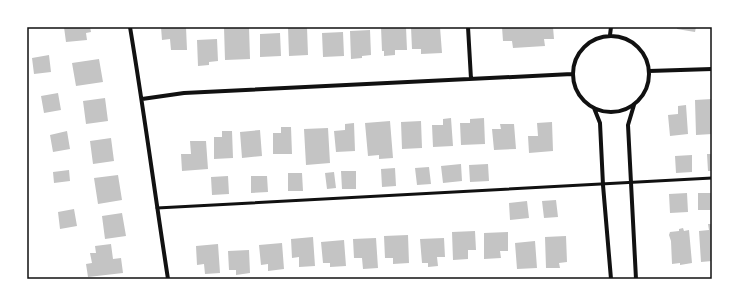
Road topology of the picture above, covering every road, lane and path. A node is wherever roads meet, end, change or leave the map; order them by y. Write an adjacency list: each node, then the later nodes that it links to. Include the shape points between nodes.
1 (130, 27): 9 (street)
2 (468, 27): 8 (street)
3 (611, 27): 4 (street)
4 (610, 36): 6 (street, via 626,38 639,48); 7 (street, via 596,39 583,47 575,60)
5 (712, 69): 6 (street)
6 (649, 72): 10 (street, via 644,93)
7 (572, 74): 8 (street); 11 (street, via 575,88 582,100)
8 (470, 80): 9 (street, via 184,93)
9 (142, 99): 15 (street)
10 (634, 105): 11 (street, via 621,111 607,112); 13 (street, via 628,125)
11 (594, 108): 14 (street, via 600,124)
12 (712, 178): 13 (lane)
13 (630, 182): 14 (lane); 18 (street)
14 (602, 185): 15 (lane); 17 (street)
15 (157, 208): 16 (street)
16 (168, 279)
17 (611, 279)
18 (636, 279)

